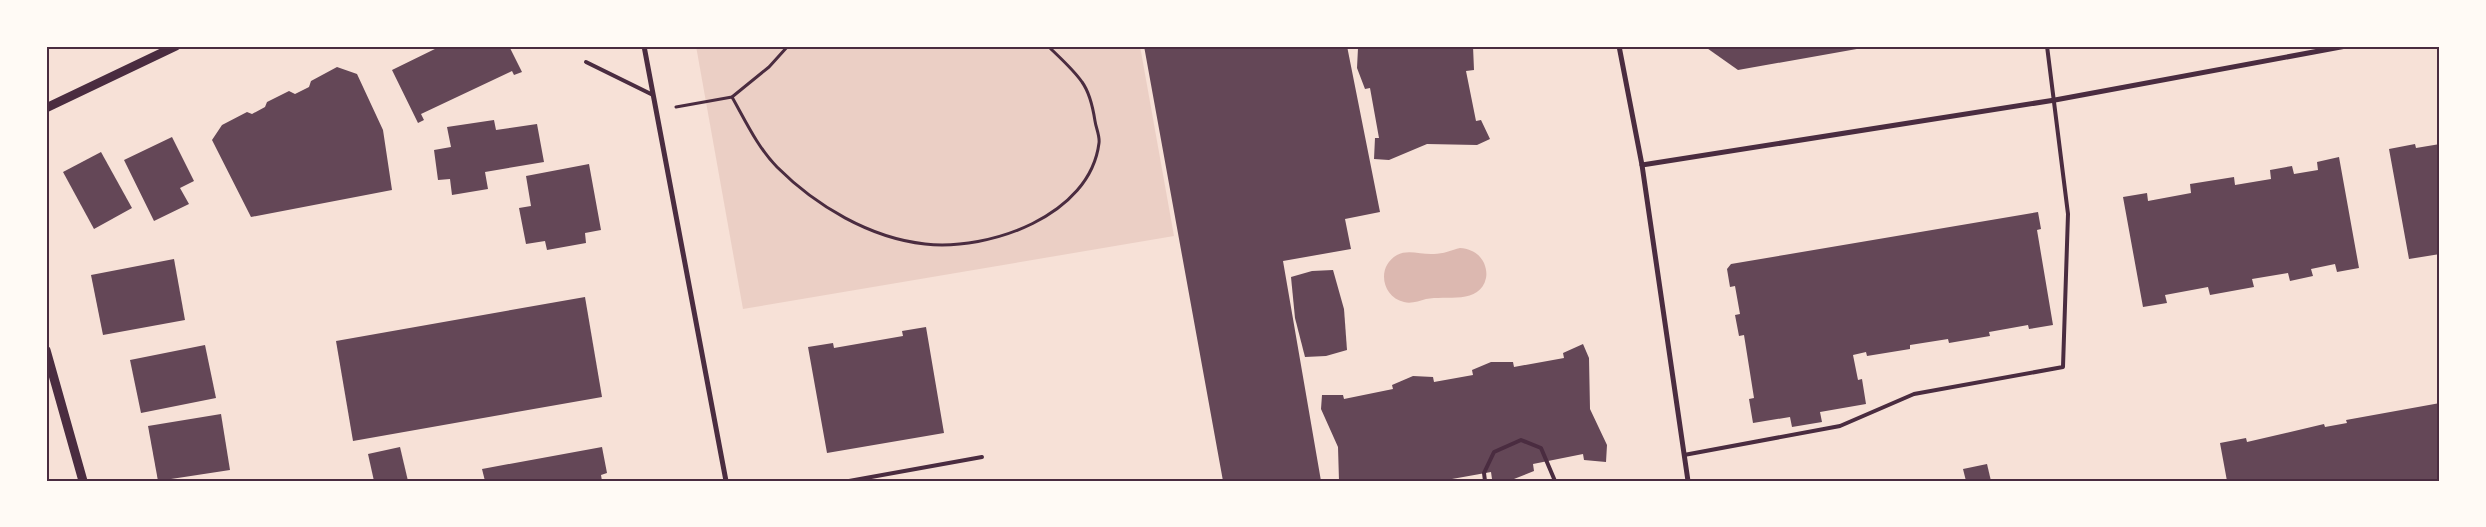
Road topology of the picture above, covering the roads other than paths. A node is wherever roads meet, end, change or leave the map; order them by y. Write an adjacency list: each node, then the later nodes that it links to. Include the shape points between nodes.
1 (176, 46): 9 (street)
2 (644, 46): 7 (street)
3 (1619, 46): 10 (street)
4 (2048, 46): 8 (lane)
5 (2346, 46): 8 (street)
6 (586, 62): 7 (lane)
7 (653, 95): 15 (street)
8 (2054, 100): 10 (street); 12 (lane, via 2068,214 2063,367 1914,394 1840,426)
9 (46, 108)
10 (1642, 165): 12 (street)
11 (46, 350): 14 (street)
12 (1684, 455): 19 (street)
13 (982, 457): 16 (lane)
14 (83, 481)
15 (726, 481)
16 (850, 481)
17 (1485, 481): 18 (lane, via 1484,473 1494,452 1521,440 1541,448)
18 (1555, 481)
19 (1688, 481)

